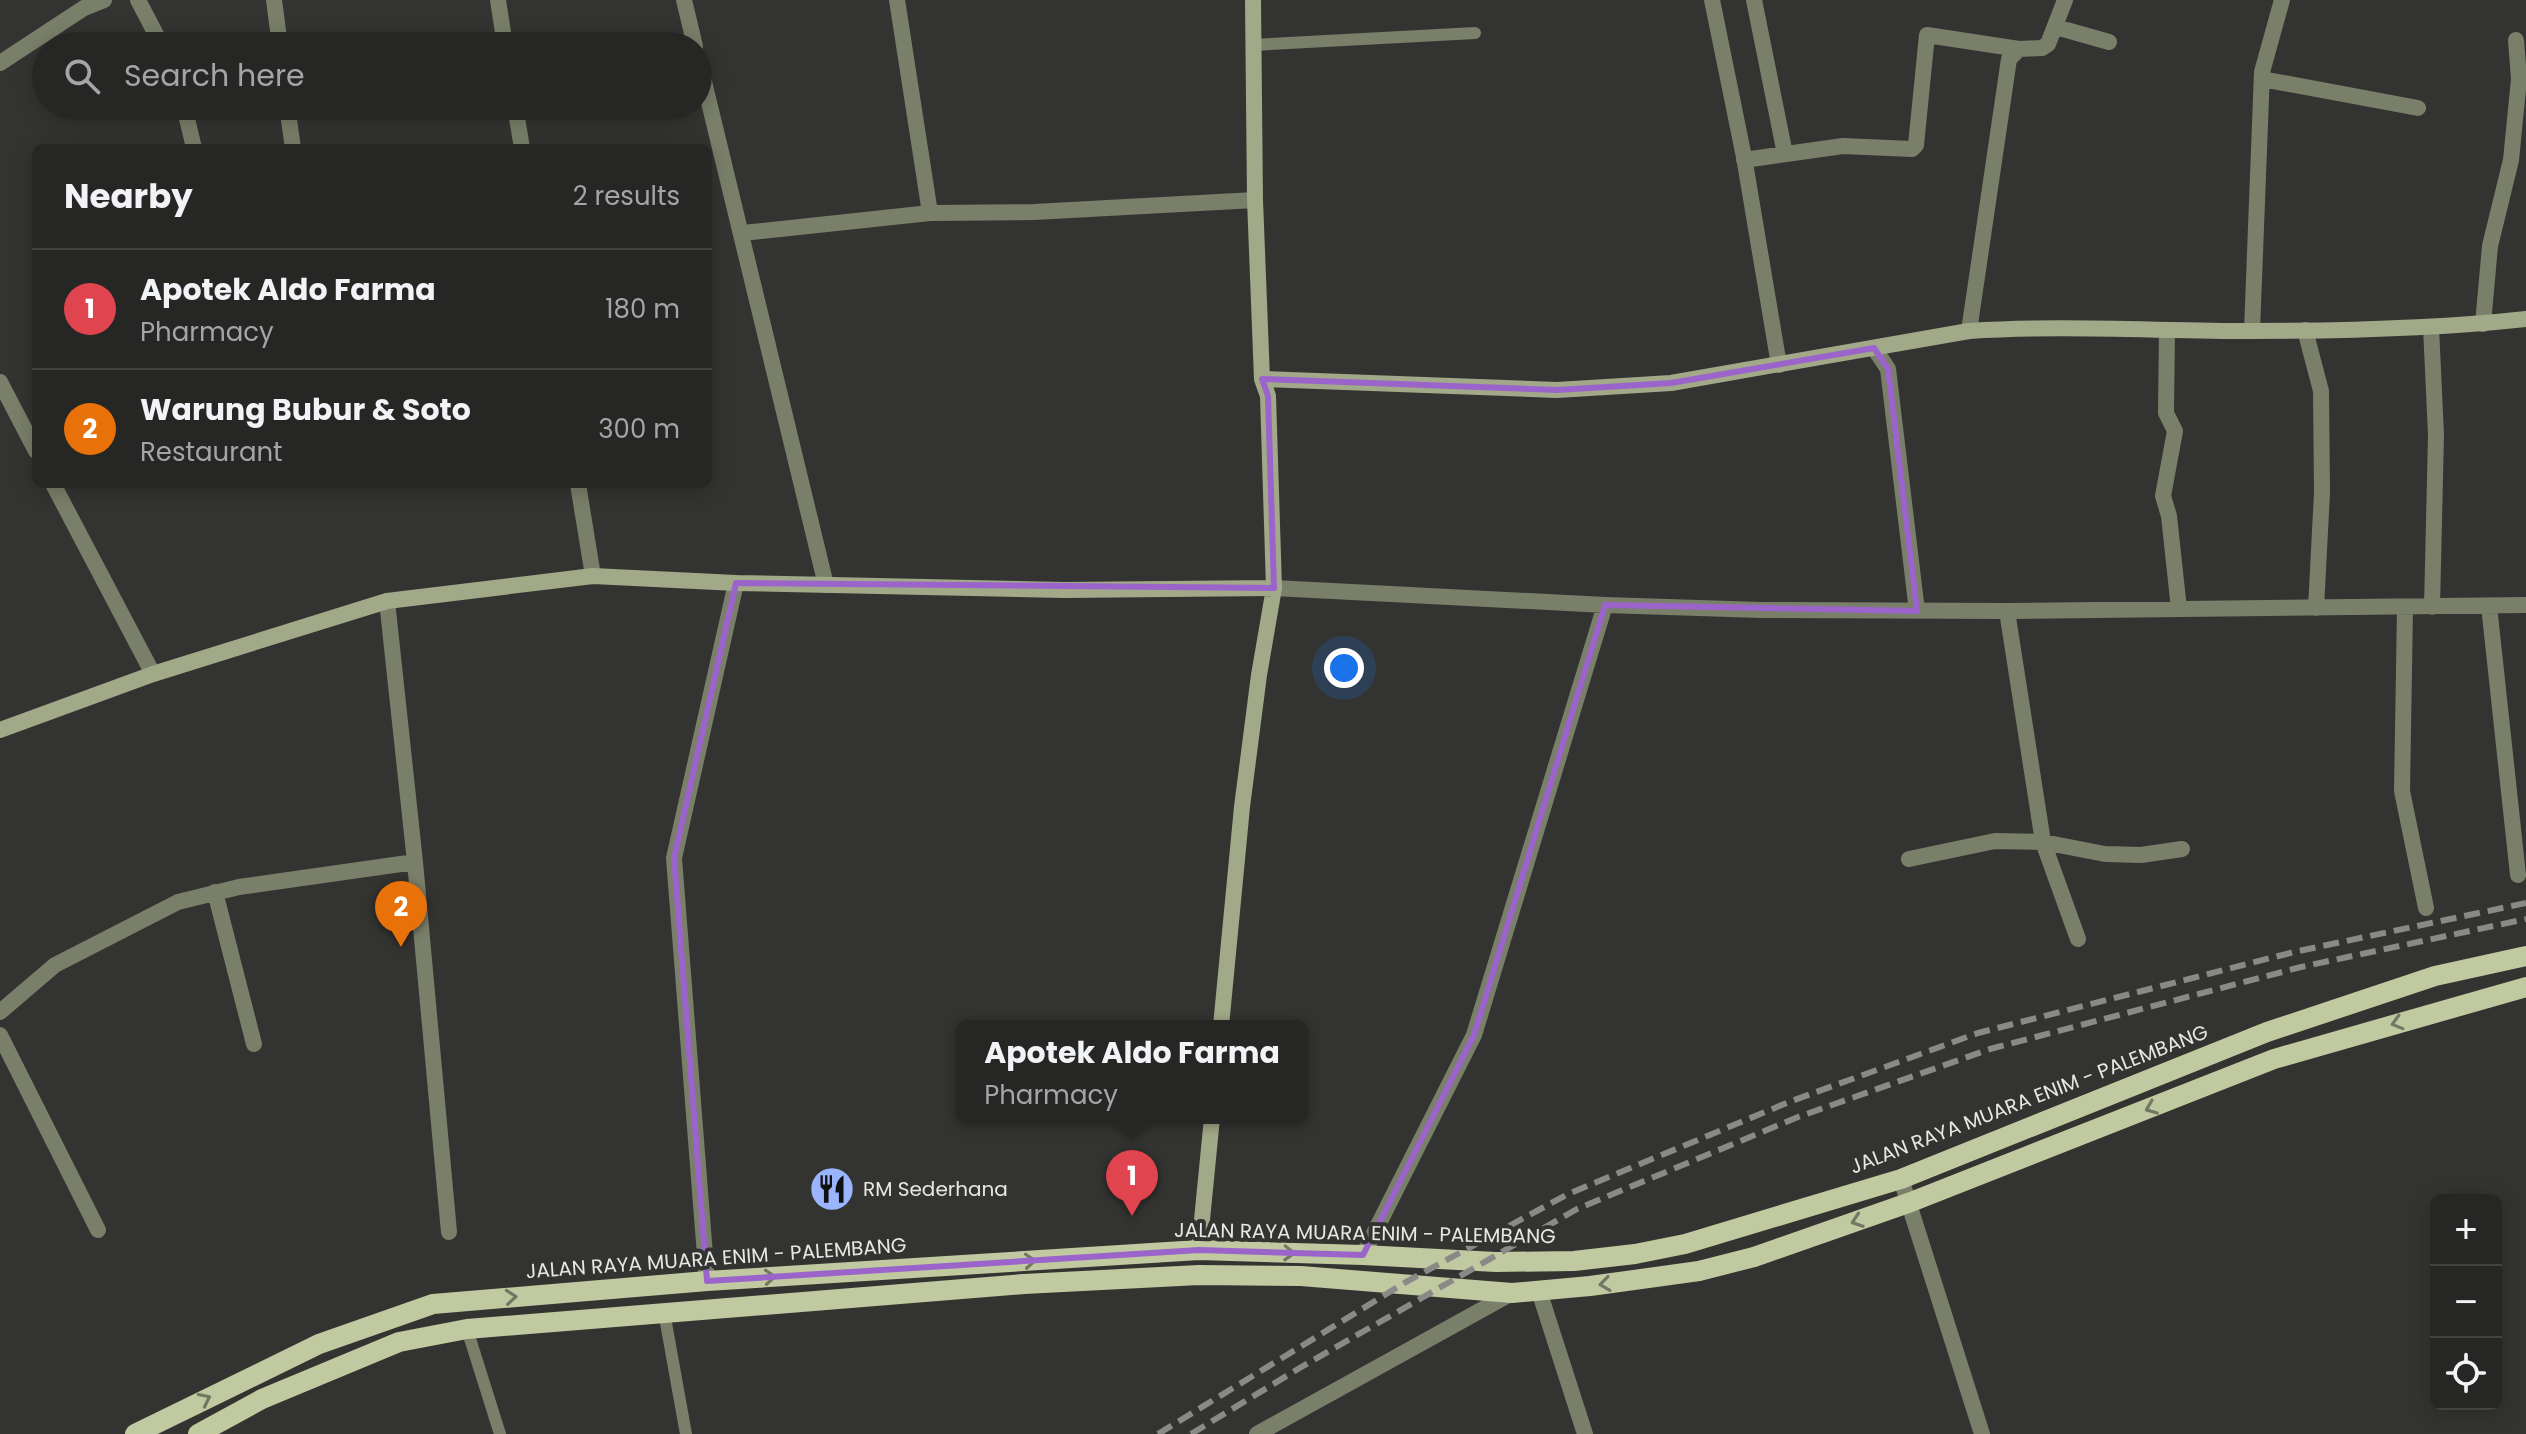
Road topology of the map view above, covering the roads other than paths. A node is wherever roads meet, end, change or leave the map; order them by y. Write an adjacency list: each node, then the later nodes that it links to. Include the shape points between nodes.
1 (104, 0): 13 (street)
2 (138, 0): 14 (street)
3 (274, 0): 15 (street)
4 (498, 0): 16 (street)
5 (684, 0): 17 (street)
6 (897, 0): 37 (street)
7 (1253, 0): 22 (street)
8 (1712, 0): 35 (street)
9 (1754, 0): 34 (street)
10 (2065, 0): 12 (street)
11 (2282, 0): 25 (street)
12 (2056, 27): 21 (street); 23 (street, via 2045,47)
13 (47, 32)
14 (155, 32)
15 (278, 32)
16 (503, 32)
17 (692, 32)
18 (1475, 33): 22 (lane)
19 (2516, 40): 40 (street, via 2519,79 2511,160 2490,246)
20 (32, 42): 24 (street)
21 (2109, 42)
22 (1253, 45): 36 (street)
23 (2019, 49): 34 (street, via 1929,34 1924,37 1914,148 1843,146); 44 (street, via 2009,59)
24 (0, 63)
25 (2262, 79): 26 (street); 45 (street)
26 (2418, 108)
27 (712, 112): 38 (street)
28 (187, 120): 31 (street)
29 (289, 120): 32 (street)
30 (517, 120): 33 (street)
31 (193, 144)
32 (292, 144)
33 (521, 144)
34 (1785, 154): 35 (street)
35 (1744, 160): 47 (street)
36 (1255, 200): 37 (street); 48 (street)
37 (930, 213): 38 (street)
38 (743, 233): 55 (street)
39 (2526, 319): 40 (street)
40 (2483, 324): 41 (street)
41 (2431, 327): 43 (street); 61 (street, via 2436,435)
42 (2167, 330): 44 (street); 45 (street); 64 (street, via 2166,413 2175,431 2163,496)
43 (2305, 330): 45 (street); 62 (street, via 2321,391)
44 (1969, 331): 46 (street)
45 (2252, 331)
46 (1874, 348): 47 (street); 65 (street, via 1888,369)
47 (1779, 365): 48 (street, via 1671,383 1557,390)
48 (1262, 379): 56 (street, via 1268,396)
49 (0, 382): 50 (street)
50 (32, 443)
51 (55, 488): 67 (street)
52 (579, 488): 53 (street)
53 (593, 576): 54 (street); 57 (street)
54 (736, 583): 55 (street); 92 (street, via 674,858)
55 (826, 585): 56 (street)
56 (1274, 588): 58 (street); 82 (street, via 1242,807)
57 (387, 601): 67 (street); 72 (street)
58 (1605, 605): 65 (street); 91 (street, via 1474,1035)
59 (2526, 605): 60 (street)
60 (2489, 606): 61 (street); 73 (street)
61 (2432, 607): 63 (street)
62 (2316, 608): 63 (street); 64 (street)
63 (2405, 608): 75 (street, via 2402,791)
64 (2179, 609): 66 (street)
65 (1917, 611): 66 (street)
66 (2007, 611): 69 (street)
67 (153, 674): 68 (street)
68 (0, 730)
69 (2043, 842): 70 (street, via 2105,854); 71 (street, via 1995,841); 76 (street)
70 (2182, 849)
71 (1909, 859)
72 (415, 862): 74 (street); 89 (street)
73 (2518, 875)
74 (215, 892): 81 (street, via 178,902 55,965); 84 (street)
75 (2426, 908)
76 (2078, 939)
77 (2526, 956): 78 (main road, JALAN RAYA MUARA ENIM - PALEMBANG)
78 (2435, 976): 80 (main road); 86 (main road, JALAN RAYA MUARA ENIM - PALEMBANG, via 2267,1032)
79 (2526, 987): 80 (main road)
80 (2444, 1010): 87 (main road, one-way to 87, via 2274,1059)
81 (0, 1012)
82 (1222, 1020)
83 (0, 1035): 88 (street)
84 (254, 1044)
85 (1211, 1124): 90 (street)
86 (1901, 1179): 87 (street); 91 (main road, JALAN RAYA MUARA ENIM - PALEMBANG, via 1635,1254 1496,1262)
87 (1911, 1202): 93 (main road, one-way to 93, via 1713,1267); 103 (street)
88 (98, 1230)
89 (449, 1232)
90 (1199, 1250): 91 (main road, JALAN RAYA MUARA ENIM - PALEMBANG, one-way to 91); 92 (main road, JALAN RAYA MUARA ENIM - PALEMBANG, one-way to 90)
91 (1363, 1255)
92 (707, 1281): 97 (main road, JALAN RAYA MUARA ENIM - PALEMBANG, one-way to 92, via 319,1344 433,1304)
93 (1539, 1291): 94 (main road); 102 (street)
94 (1512, 1293): 95 (main road, via 1301,1276 1199,1275); 101 (street)
95 (664, 1312): 96 (main road); 100 (lane)
96 (467, 1329): 98 (main road, via 399,1342 262,1399); 99 (lane)
97 (135, 1434)
98 (198, 1434)
99 (500, 1434)
100 (686, 1434)
101 (1257, 1434)
102 (1585, 1434)
103 (1982, 1434)

